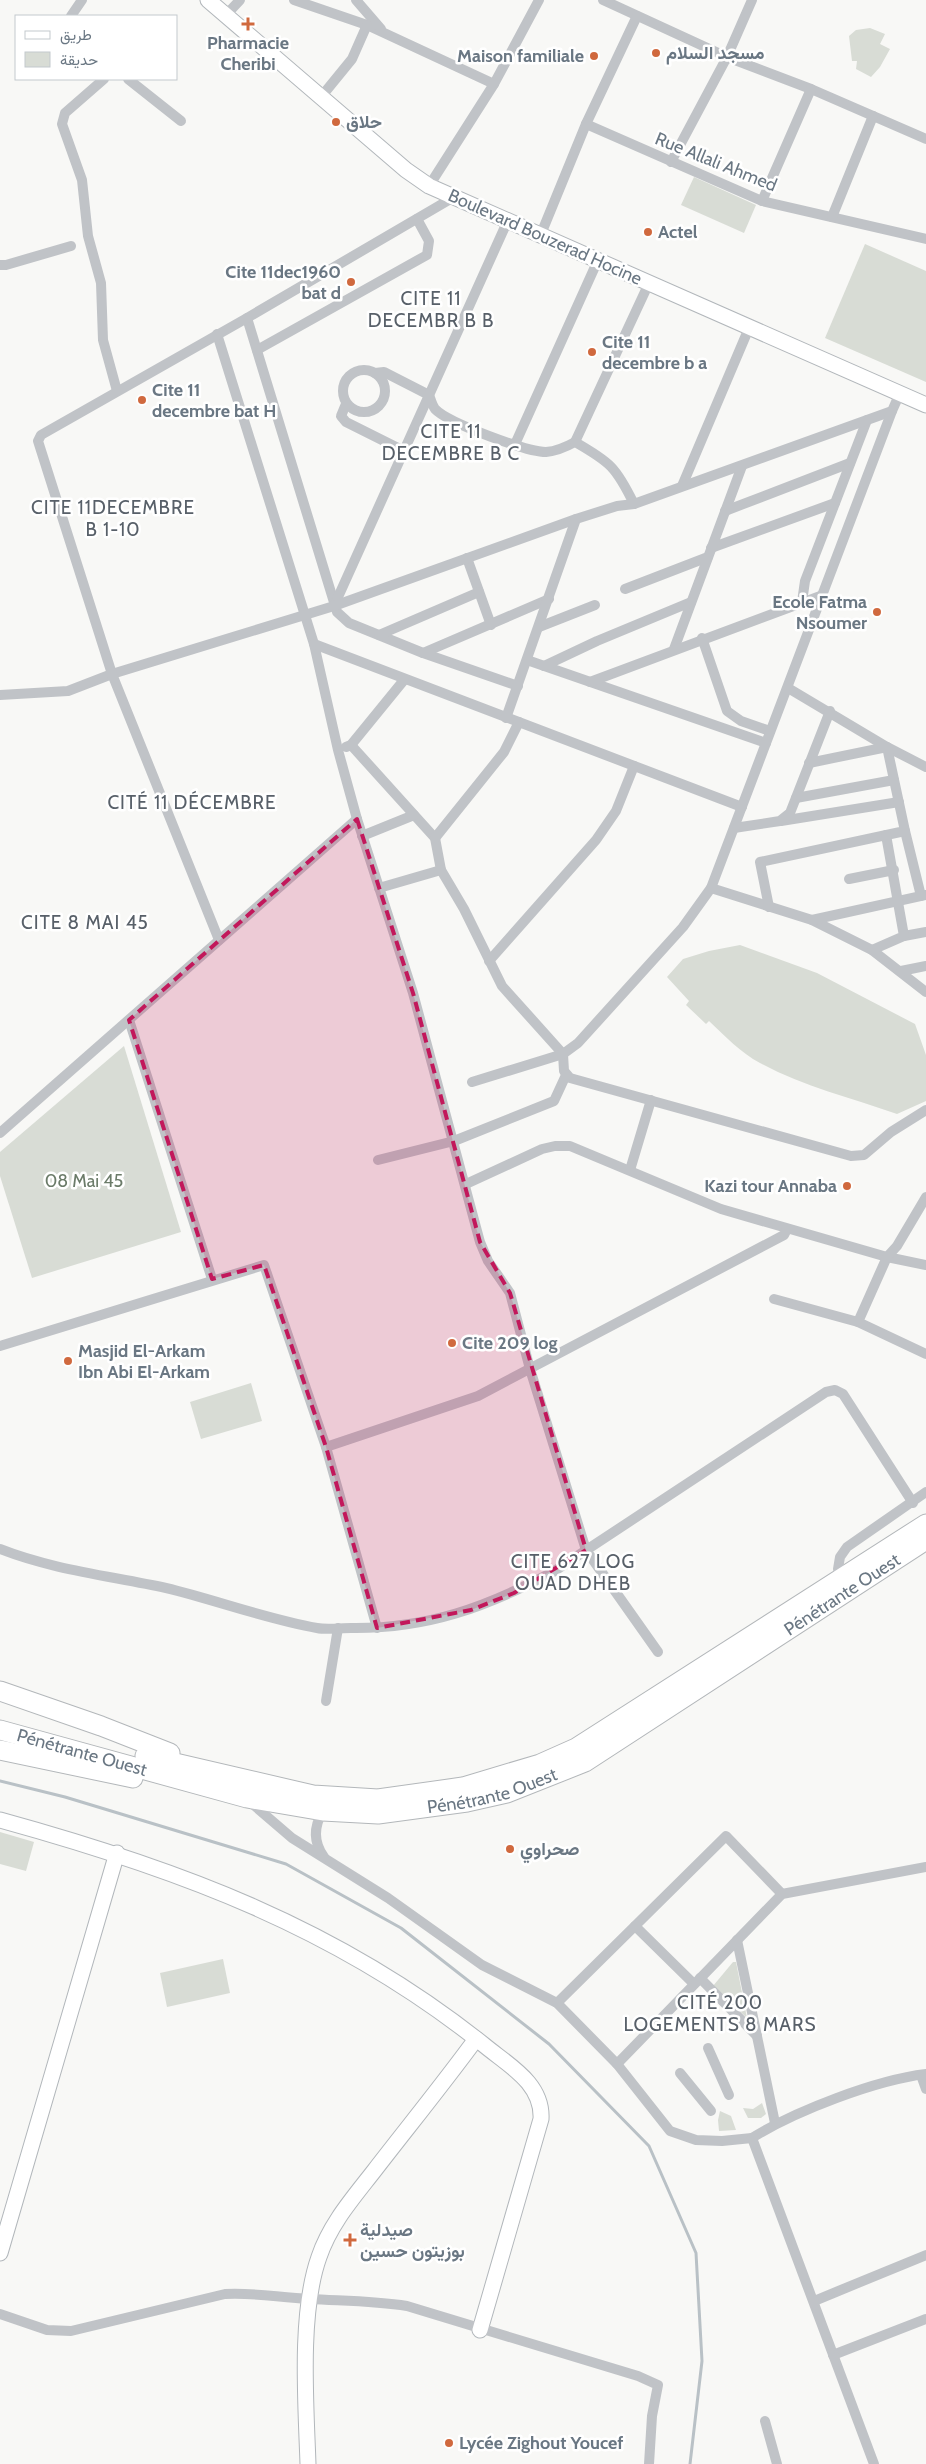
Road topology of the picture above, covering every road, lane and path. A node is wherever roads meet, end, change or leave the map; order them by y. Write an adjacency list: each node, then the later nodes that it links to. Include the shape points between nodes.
1 (82, 0): 9 (street)
2 (208, 0): 10 (street, Boulevard Bouzerad Hocine)
3 (240, 0): 10 (street)
4 (294, 0): 12 (street)
5 (356, 0): 13 (street)
6 (539, 0): 17 (street)
7 (603, 0): 11 (street)
8 (752, 0): 14 (street)
9 (71, 15)
10 (226, 16): 19 (street, Boulevard Bouzerad Hocine)
11 (637, 16): 14 (street); 22 (street)
12 (367, 25): 13 (street); 19 (street, via 352,59)
13 (384, 34): 17 (street)
14 (726, 57): 18 (street); 24 (street)
15 (103, 80): 42 (street, via 65,113 62,124 82,180 88,236 101,283 103,340)
16 (129, 80): 21 (street)
17 (494, 84): 25 (street)
18 (810, 89): 20 (street); 27 (street)
19 (320, 97): 25 (street, Boulevard Bouzerad Hocine)
20 (873, 116): 23 (street); 28 (street)
21 (181, 121)
22 (586, 124): 24 (street, Rue Allali Ahmed); 31 (street)
23 (926, 139)
24 (671, 162): 27 (street, Rue Allali Ahmed)
25 (429, 186): 26 (street, Boulevard Bouzerad Hocine)
26 (454, 197): 29 (street); 30 (street, Boulevard Bouzerad Hocine)
27 (762, 202): 28 (street, Rue Allali Ahmed)
28 (832, 217): 32 (street, Rue Allali Ahmed)
29 (417, 219): 37 (street); 40 (street, via 429,241 427,255)
30 (508, 220): 31 (street, Boulevard Bouzerad Hocine); 44 (street)
31 (541, 234): 34 (street, Boulevard Bouzerad Hocine)
32 (926, 239)
33 (71, 246): 35 (street)
34 (598, 260): 36 (street, Boulevard Bouzerad Hocine); 50 (street)
35 (0, 265)
36 (649, 283): 38 (street, Boulevard Bouzerad Hocine); 49 (street)
37 (247, 318): 39 (street); 40 (street)
38 (749, 328): 43 (street, Boulevard Bouzerad Hocine); 54 (street)
39 (217, 334): 42 (street); 69 (street)
40 (257, 350): 68 (street)
41 (375, 373): 44 (street, via 384,372); 45 (street, via 363,370 348,377 342,387); 45 (street, via 385,390 377,409 357,412)
42 (117, 391): 79 (street, via 41,435 38,441)
43 (900, 393): 46 (street, Boulevard Bouzerad Hocine); 47 (street)
44 (429, 395): 50 (street, via 432,404 443,415); 51 (street)
45 (346, 404): 51 (street, via 341,416 346,422)
46 (926, 405)
47 (892, 411): 48 (street); 63 (street)
48 (867, 420): 52 (street); 53 (street)
49 (575, 442): 50 (street, via 546,452); 56 (street, via 606,459 622,479)
50 (513, 444)
51 (404, 451): 68 (street)
52 (850, 463): 55 (street); 57 (street)
53 (742, 466): 54 (street); 57 (street)
54 (682, 486): 56 (street)
55 (835, 502): 59 (street); 66 (street, via 805,581)
56 (634, 504): 58 (street)
57 (725, 511): 59 (street)
58 (576, 519): 60 (street); 64 (street)
59 (710, 552): 61 (street); 65 (street)
60 (467, 558): 62 (street); 68 (street)
61 (625, 590)
62 (478, 592): 70 (street); 72 (street)
63 (823, 595): 66 (street); 83 (street)
64 (549, 599): 70 (street); 71 (street)
65 (691, 602): 75 (street); 78 (street)
66 (802, 602): 73 (street)
67 (595, 605): 71 (street)
68 (334, 606): 69 (street); 72 (street, via 349,623)
69 (305, 616): 74 (street); 79 (street)
70 (490, 625): 76 (street)
71 (539, 627): 77 (street)
72 (379, 635): 76 (street)
73 (702, 638): 75 (street); 88 (street, via 727,711 741,721)
74 (314, 644): 80 (street); 92 (street)
75 (674, 649): 81 (street)
76 (423, 654): 82 (street)
77 (527, 660): 78 (street); 82 (street)
78 (544, 666): 81 (street)
79 (112, 674): 84 (street, via 68,692); 119 (street)
80 (404, 680): 86 (street); 90 (street)
81 (590, 682): 89 (street)
82 (518, 686): 86 (street)
83 (788, 688): 85 (street); 88 (street)
84 (0, 694)
85 (830, 711): 91 (street); 93 (street)
86 (506, 718): 87 (street)
87 (518, 722): 94 (street); 107 (street, via 504,752)
88 (770, 731): 89 (street)
89 (766, 743): 99 (street)
90 (350, 746): 92 (street); 100 (street)
91 (887, 747): 93 (street); 95 (street); 96 (street)
92 (338, 750): 101 (street)
93 (809, 763): 97 (street)
94 (634, 766): 99 (street); 121 (street, via 616,811 596,840)
95 (926, 767)
96 (894, 780): 97 (street); 98 (street)
97 (796, 798): 102 (street, via 790,813)
98 (899, 802): 102 (street); 104 (street)
99 (742, 807): 103 (street)
100 (414, 815): 106 (street); 107 (street)
101 (357, 819): 106 (street); 119 (street)
102 (780, 821): 103 (street)
103 (734, 828): 112 (street)
104 (905, 831): 105 (street); 113 (street)
105 (886, 835): 109 (street); 115 (street, via 760,862)
106 (362, 836): 111 (street)
107 (435, 838): 108 (street)
108 (441, 870): 111 (street); 121 (street)
109 (894, 870): 110 (street); 114 (street)
110 (849, 880)
111 (379, 888): 132 (street, via 413,993)
112 (711, 888): 115 (street); 126 (street, via 683,927 578,1043)
113 (923, 896): 114 (street)
114 (898, 900): 116 (street); 118 (street)
115 (769, 907): 116 (street)
116 (812, 920): 120 (street)
117 (926, 932): 118 (street)
118 (904, 936): 120 (street)
119 (220, 940): 125 (street)
120 (872, 950): 123 (street)
121 (489, 961): 126 (street, via 502,986)
122 (926, 966): 123 (street)
123 (901, 971): 124 (street)
124 (926, 992)
125 (129, 1020): 131 (street); 140 (street)
126 (563, 1054): 127 (street); 128 (street)
127 (566, 1075): 129 (street); 132 (street, via 554,1101)
128 (472, 1082)
129 (651, 1100): 130 (street, via 858,1157); 134 (street)
130 (926, 1110)
131 (0, 1133)
132 (454, 1141): 133 (street); 135 (street)
133 (378, 1160)
134 (630, 1170): 135 (street, via 570,1146 555,1146); 137 (street, via 720,1209)
135 (466, 1184): 145 (street, via 480,1242 488,1261 510,1293)
136 (926, 1197): 138 (street)
137 (788, 1229): 138 (street); 145 (street, via 784,1235)
138 (887, 1258): 139 (street); 142 (street)
139 (926, 1265)
140 (212, 1279): 143 (street); 146 (street, via 264,1265)
141 (774, 1299): 142 (street)
142 (858, 1322): 144 (street)
143 (0, 1344)
144 (926, 1354)
145 (530, 1369): 146 (street, via 478,1396); 152 (street)
146 (326, 1447): 156 (street)
147 (926, 1492): 148 (street)
148 (919, 1506): 152 (street, via 843,1394 832,1390); 154 (highway, via 838,1569)
149 (926, 1524): 154 (highway, Pénétrante Ouest)
150 (926, 1540): 154 (highway, Pénétrante Ouest)
151 (0, 1549): 155 (street, via 318,1628)
152 (586, 1550): 156 (street, via 522,1588 471,1610); 157 (street)
153 (926, 1552): 154 (highway, via 860,1594)
154 (809, 1608): 163 (highway, Pénétrante Ouest, via 576,1748 502,1777 463,1787 378,1799 313,1795); 165 (highway, Pénétrante Ouest, via 585,1762 542,1780 506,1793 422,1810 378,1814)
155 (338, 1628): 156 (street); 159 (street)
156 (377, 1628)
157 (658, 1652)
158 (0, 1691): 163 (highway, via 102,1726)
159 (326, 1701)
160 (0, 1717): 163 (highway, Pénétrante Ouest, via 168,1763)
161 (0, 1730): 163 (highway, Pénétrante Ouest)
162 (0, 1750): 163 (highway, via 163,1784)
163 (203, 1777): 164 (highway, Pénétrante Ouest)
164 (246, 1798): 165 (highway, Pénétrante Ouest); 168 (street, via 276,1826)
165 (323, 1810): 168 (street, via 316,1833 318,1848)
166 (0, 1820): 167 (street)
167 (117, 1853): 176 (street, via 225,1894 322,1938 372,1967); 186 (street)
168 (328, 1861): 174 (street, via 388,1898 482,1965)
169 (926, 1867): 170 (street)
170 (782, 1894): 171 (street, via 726,1836); 172 (street)
171 (635, 1926): 173 (street); 174 (street)
172 (737, 1940): 173 (street); 175 (street)
173 (697, 1981): 175 (street); 178 (street)
174 (557, 2003): 178 (street)
175 (757, 2037): 184 (street)
176 (476, 2039): 188 (street, via 329,2232 318,2258); 192 (street, via 530,2083 536,2090 542,2109)
177 (708, 2048): 182 (street)
178 (617, 2064): 185 (street, via 670,2132 696,2140)
179 (680, 2073): 183 (street)
180 (924, 2075): 181 (street); 184 (street, via 859,2091)
181 (926, 2088)
182 (729, 2095)
183 (711, 2111)
184 (775, 2123): 185 (street)
185 (752, 2138): 189 (street)
186 (0, 2252)
187 (926, 2255): 189 (street)
188 (310, 2299): 190 (street, via 224,2294 71,2331 47,2330); 192 (street, via 375,2301 406,2306); 195 (street, via 306,2356)
189 (814, 2301): 193 (street)
190 (0, 2314)
191 (926, 2319): 193 (street)
192 (480, 2330): 196 (street, via 638,2376 658,2385)
193 (833, 2354): 198 (street)
194 (765, 2421): 197 (street)
195 (308, 2464)
196 (649, 2464)
197 (777, 2464)
198 (874, 2464)

